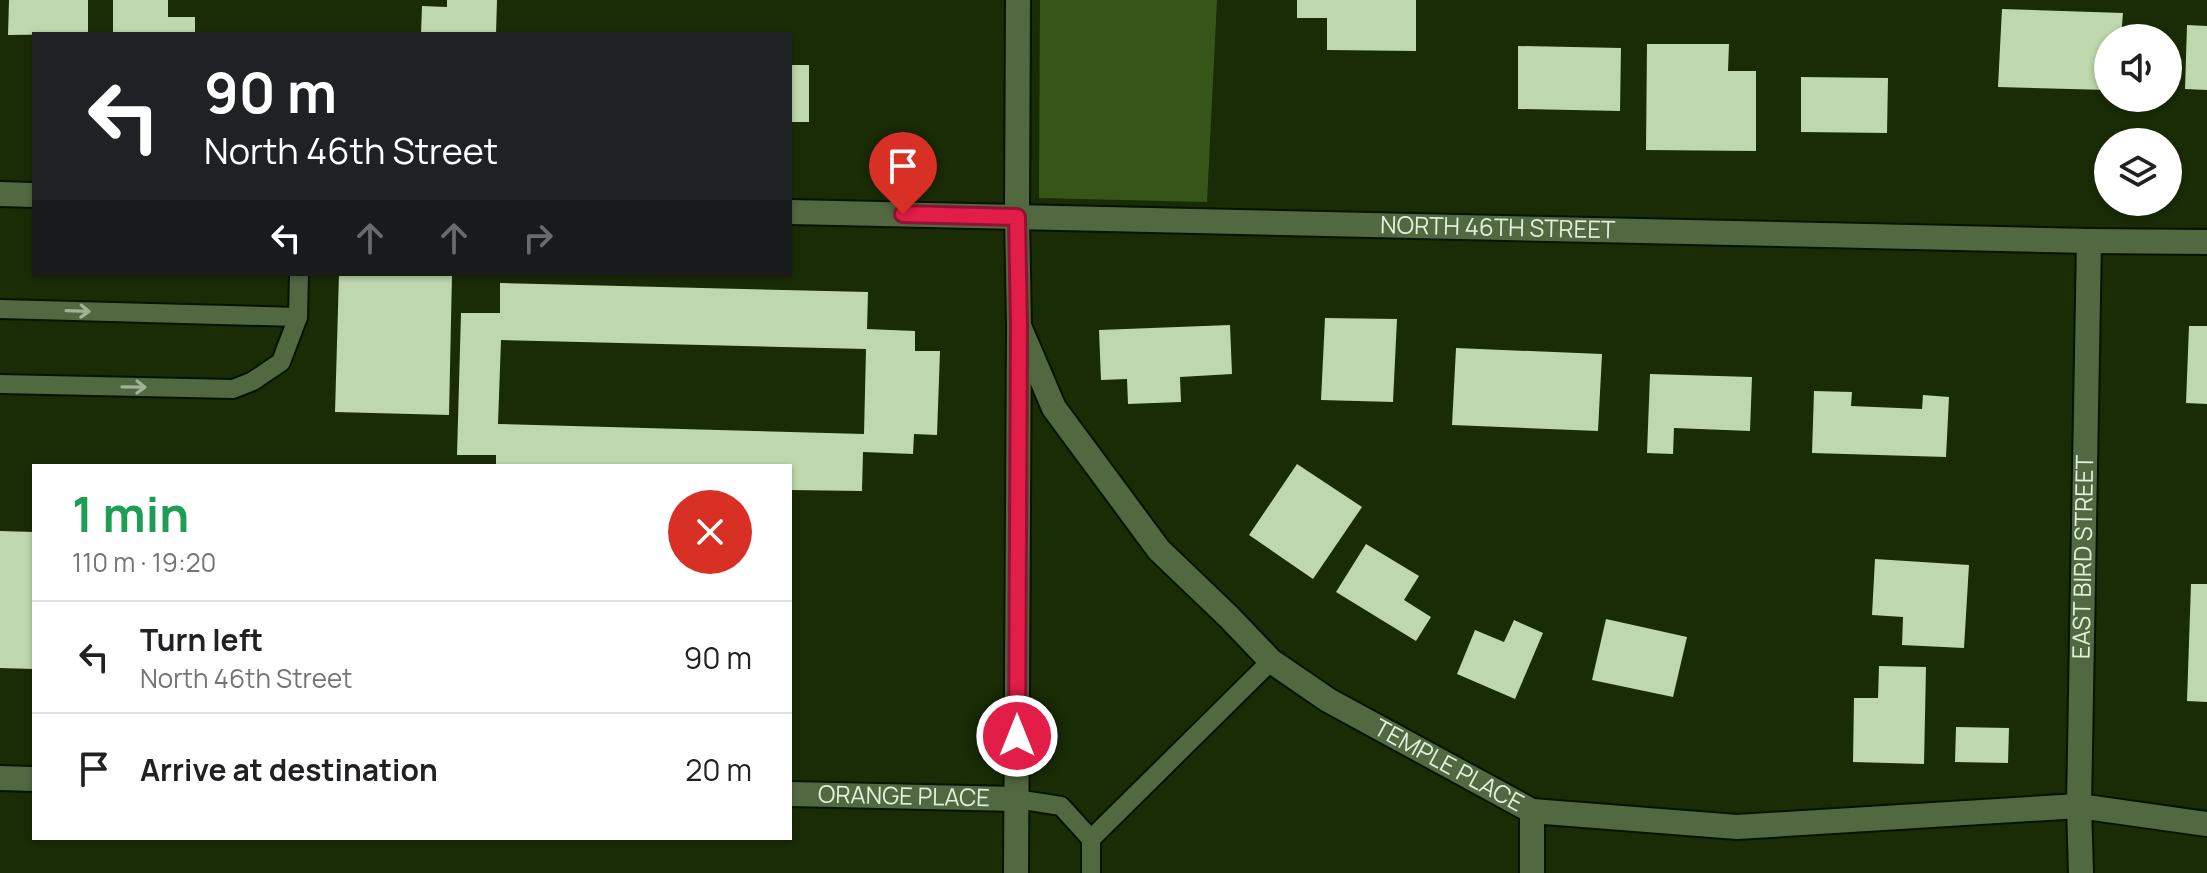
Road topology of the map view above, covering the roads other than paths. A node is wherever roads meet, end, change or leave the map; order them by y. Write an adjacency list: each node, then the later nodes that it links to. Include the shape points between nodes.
1 (1018, 0): 5 (street)
2 (0, 194): 3 (street)
3 (32, 195)
4 (792, 212): 5 (street, NORTH 46TH STREET)
5 (1017, 217): 6 (street, NORTH 46TH STREET); 11 (street)
6 (2089, 241): 7 (street, NORTH 46TH STREET); 18 (street, EAST BIRD STREET)
7 (2207, 242)
8 (299, 276): 10 (lane)
9 (0, 309): 10 (lane, one-way to 10)
10 (298, 317): 12 (lane, one-way to 10, via 233,389 281,362)
11 (1019, 326): 13 (street, TEMPLE PLACE, via 1054,408 1159,550); 17 (street)
12 (0, 384)
13 (1271, 661): 19 (street, TEMPLE PLACE, via 1328,700); 21 (lane)
14 (0, 778): 15 (street)
15 (32, 779)
16 (792, 794): 17 (street, ORANGE PLACE)
17 (1016, 799): 21 (lane, via 1061,806); 22 (street)
18 (2079, 806): 19 (street, TEMPLE PLACE, via 1737,827); 20 (street, TEMPLE PLACE); 25 (street, EAST BIRD STREET)
19 (1532, 811): 24 (street)
20 (2207, 824)
21 (1091, 839): 23 (lane)
22 (1016, 873)
23 (1091, 873)
24 (1532, 873)
25 (2081, 873)

